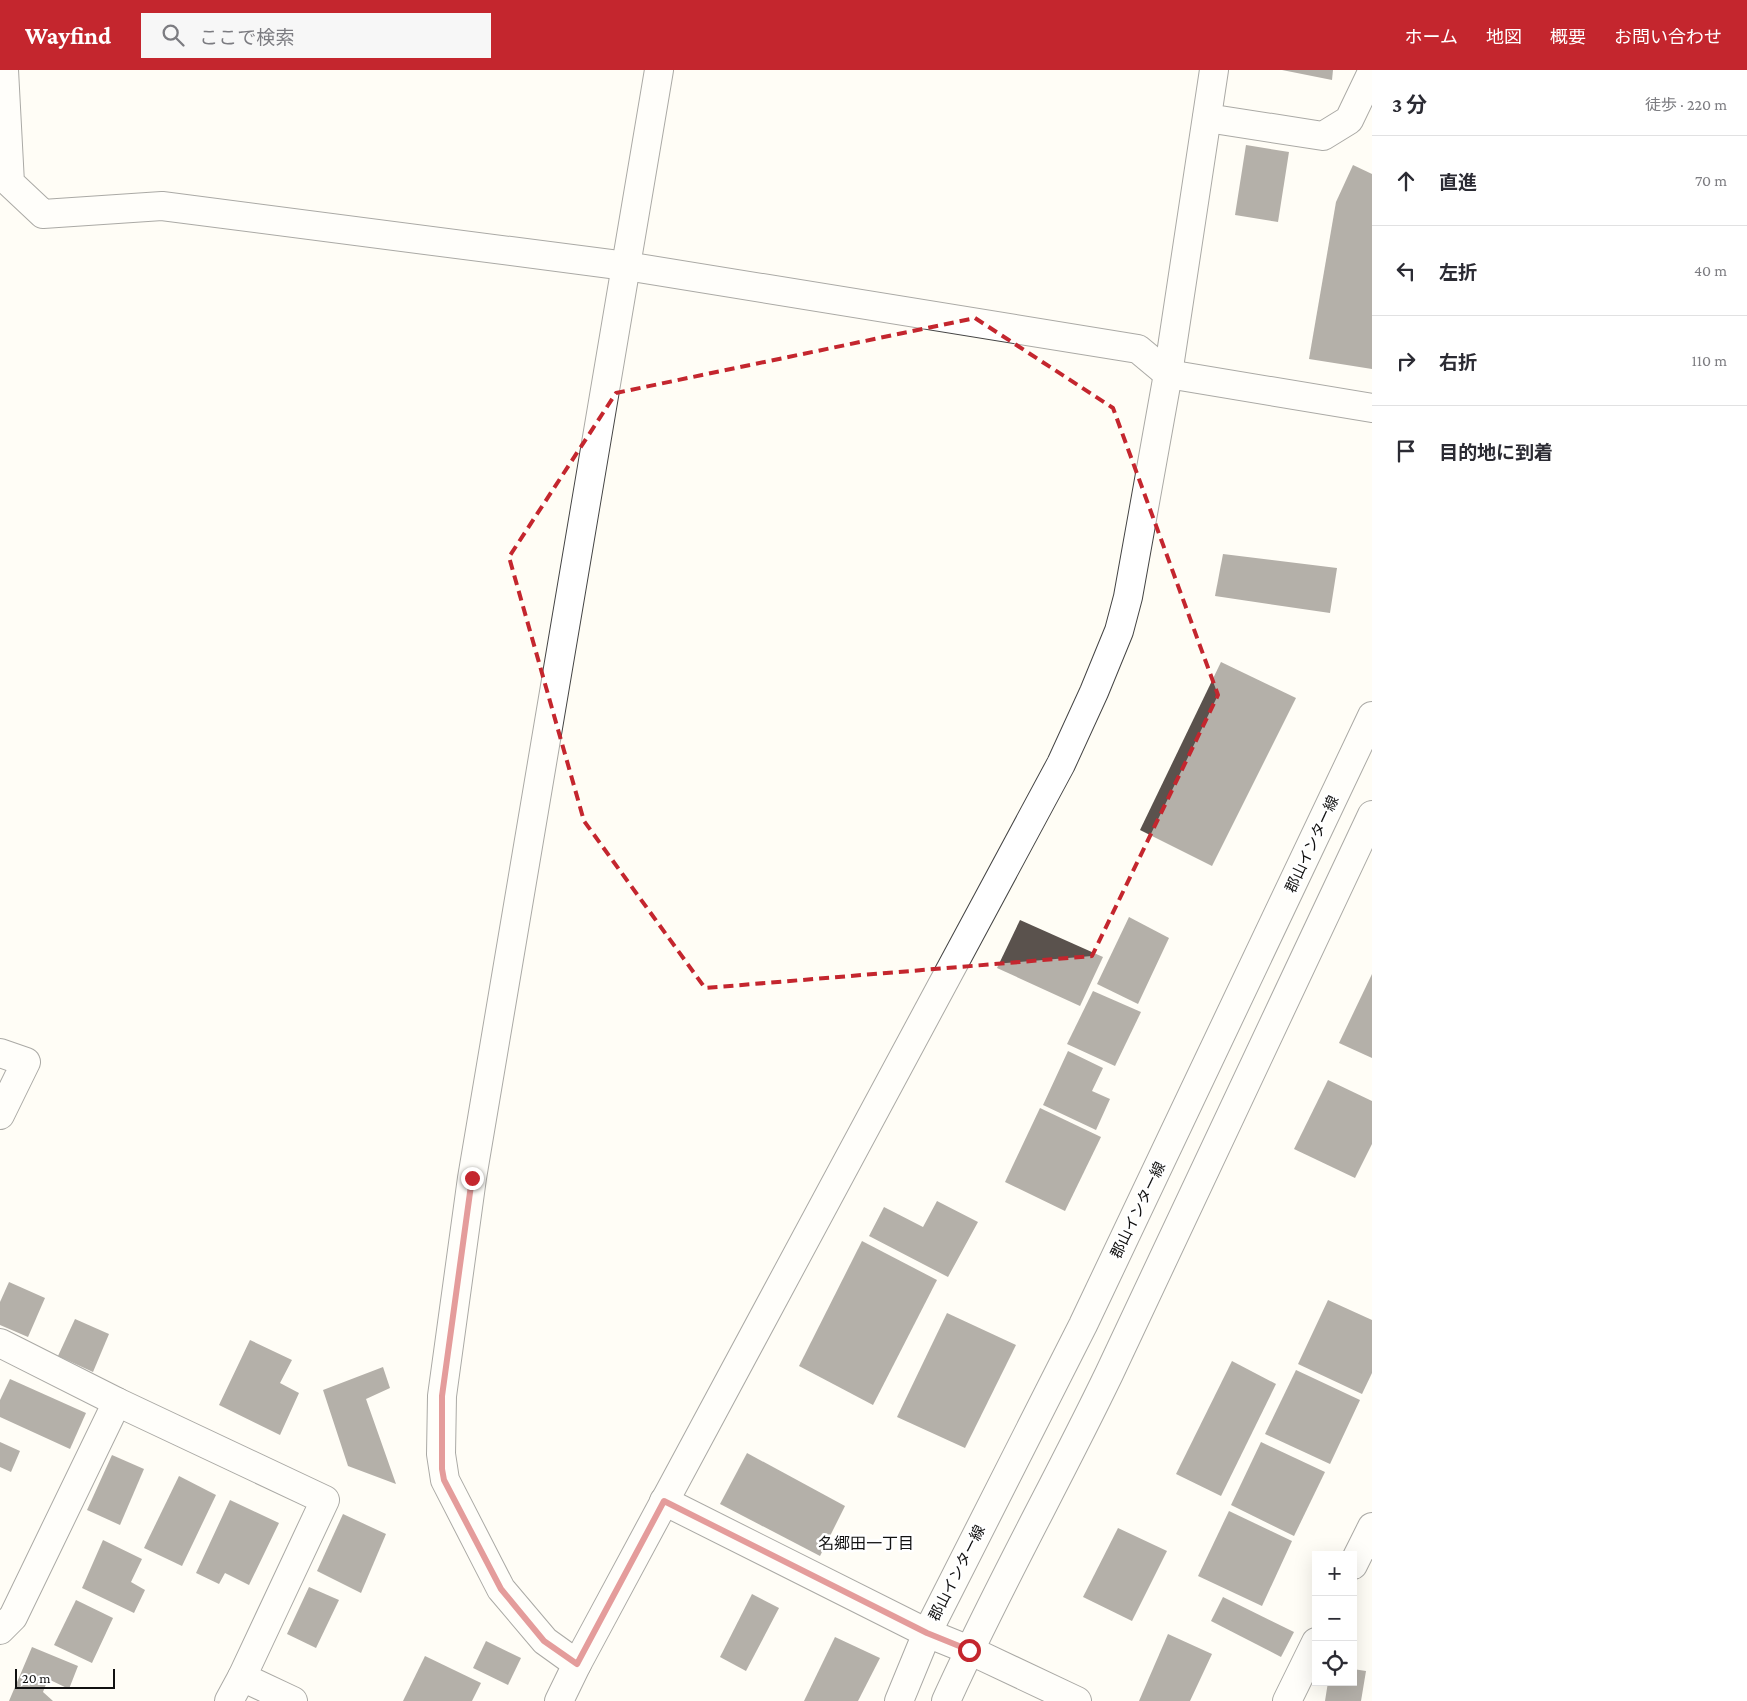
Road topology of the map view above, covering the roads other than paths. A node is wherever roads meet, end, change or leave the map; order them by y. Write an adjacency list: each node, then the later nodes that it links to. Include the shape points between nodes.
1 (4, 70): 6 (street, via 10,183 43,214 162,206)
2 (659, 70): 6 (street)
3 (1214, 70): 5 (street)
4 (1372, 72): 5 (street, via 1349,120 1323,136)
5 (1206, 118): 7 (street)
6 (626, 266): 7 (street, via 1138,349); 22 (street, via 472,1178 442,1396 444,1480 501,1589 544,1641)
7 (1168, 374): 8 (street); 15 (street, via 1128,597 1120,631 1094,692 1061,764)
8 (1372, 408)
9 (1372, 716): 19 (street, 郡山インター線, via 1083,1325)
10 (1372, 815): 20 (street, via 1108,1376)
11 (0, 1053): 12 (street, via 26,1062)
12 (0, 1116)
13 (0, 1343): 14 (street)
14 (117, 1402): 18 (street, via 14,1617); 23 (street, via 325,1500)
15 (664, 1501): 19 (street); 22 (street)
16 (1372, 1527): 17 (street)
17 (1357, 1558)
18 (0, 1630)
19 (927, 1633): 20 (street); 27 (street, 郡山インター線)
20 (969, 1650): 28 (street); 29 (street)
21 (1312, 1650): 30 (street)
22 (577, 1664): 26 (street)
23 (242, 1677): 24 (street); 25 (street)
24 (229, 1701)
25 (293, 1701)
26 (560, 1701)
27 (899, 1701)
28 (946, 1701)
29 (1078, 1701)
30 (1287, 1701)

